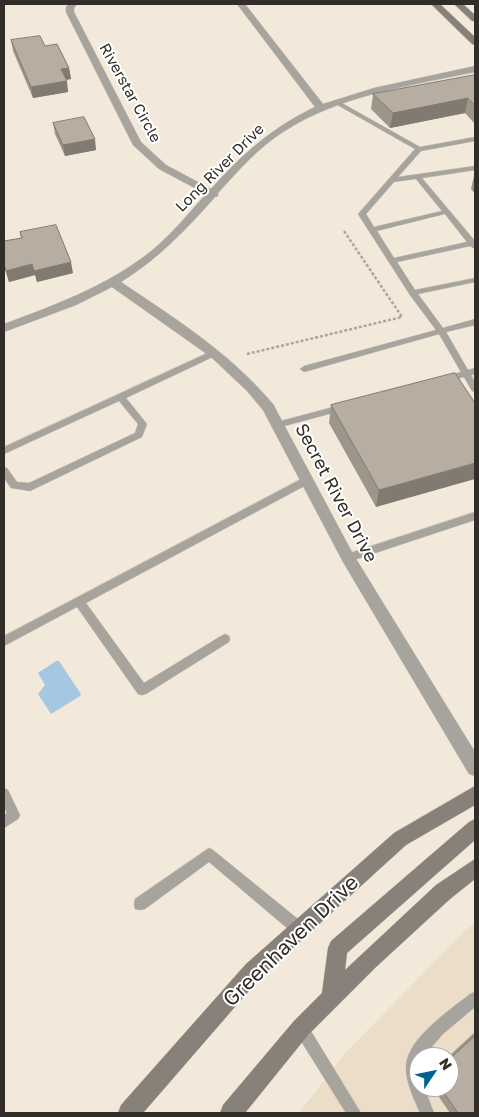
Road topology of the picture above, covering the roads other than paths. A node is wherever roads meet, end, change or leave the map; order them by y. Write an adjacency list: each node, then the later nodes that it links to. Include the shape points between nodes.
1 (73, 4): 15 (street, Riverstar Circle, via 70,12 137,143 148,156 174,175)
2 (241, 4): 9 (street)
3 (435, 4): 6 (street)
4 (458, 4): 5 (street)
5 (475, 19)
6 (475, 42)
7 (475, 69): 8 (street, Long River Drive)
8 (336, 102): 9 (street, Long River Drive); 11 (lane)
9 (321, 108): 15 (street, Long River Drive, via 285,126 261,143)
10 (475, 138): 11 (lane)
11 (419, 149): 14 (lane)
12 (475, 168): 13 (lane)
13 (418, 178): 14 (lane); 16 (lane)
14 (392, 180): 17 (lane, via 362,214)
15 (214, 194): 21 (street, Long River Drive, via 171,240)
16 (446, 212): 17 (lane); 18 (lane)
17 (372, 230): 19 (lane)
18 (473, 245): 19 (lane)
19 (392, 261): 22 (lane)
20 (475, 280): 22 (lane)
21 (113, 282): 24 (street, Long River Drive, via 76,301); 26 (street, Secret River Drive)
22 (412, 293): 25 (lane)
23 (475, 322): 25 (lane)
24 (4, 328)
25 (442, 331): 27 (lane); 28 (lane)
26 (214, 353): 31 (lane); 33 (street, Secret River Drive, via 252,386)
27 (304, 369)
28 (471, 372): 29 (lane); 30 (lane)
29 (438, 381)
30 (475, 389)
31 (121, 397): 34 (lane); 35 (lane, via 143,424 139,435 30,487 14,485)
32 (354, 404): 33 (lane)
33 (277, 425): 36 (street, Secret River Drive)
34 (4, 451)
35 (4, 471)
36 (307, 480): 38 (street, Secret River Drive); 39 (lane)
37 (475, 516): 38 (lane)
38 (348, 558): 42 (street, Secret River Drive)
39 (79, 601): 40 (lane, via 142,690); 41 (lane)
40 (224, 639)
41 (4, 641)
42 (475, 768)
43 (4, 794): 45 (lane, via 14,815)
44 (475, 795): 49 (street, Greenhaven Drive, via 400,839)
45 (4, 822)
46 (475, 828): 51 (street, via 338,948)
47 (475, 868): 51 (street, via 443,892)
48 (140, 904): 49 (lane, via 209,854)
49 (299, 929): 53 (street, Greenhaven Drive, via 253,971)
50 (475, 998): 56 (lane, via 423,1043 412,1063 417,1089)
51 (331, 999): 52 (street)
52 (301, 1028): 54 (street); 55 (lane)
53 (130, 1113)
54 (231, 1113)
55 (354, 1113)
56 (428, 1113)

